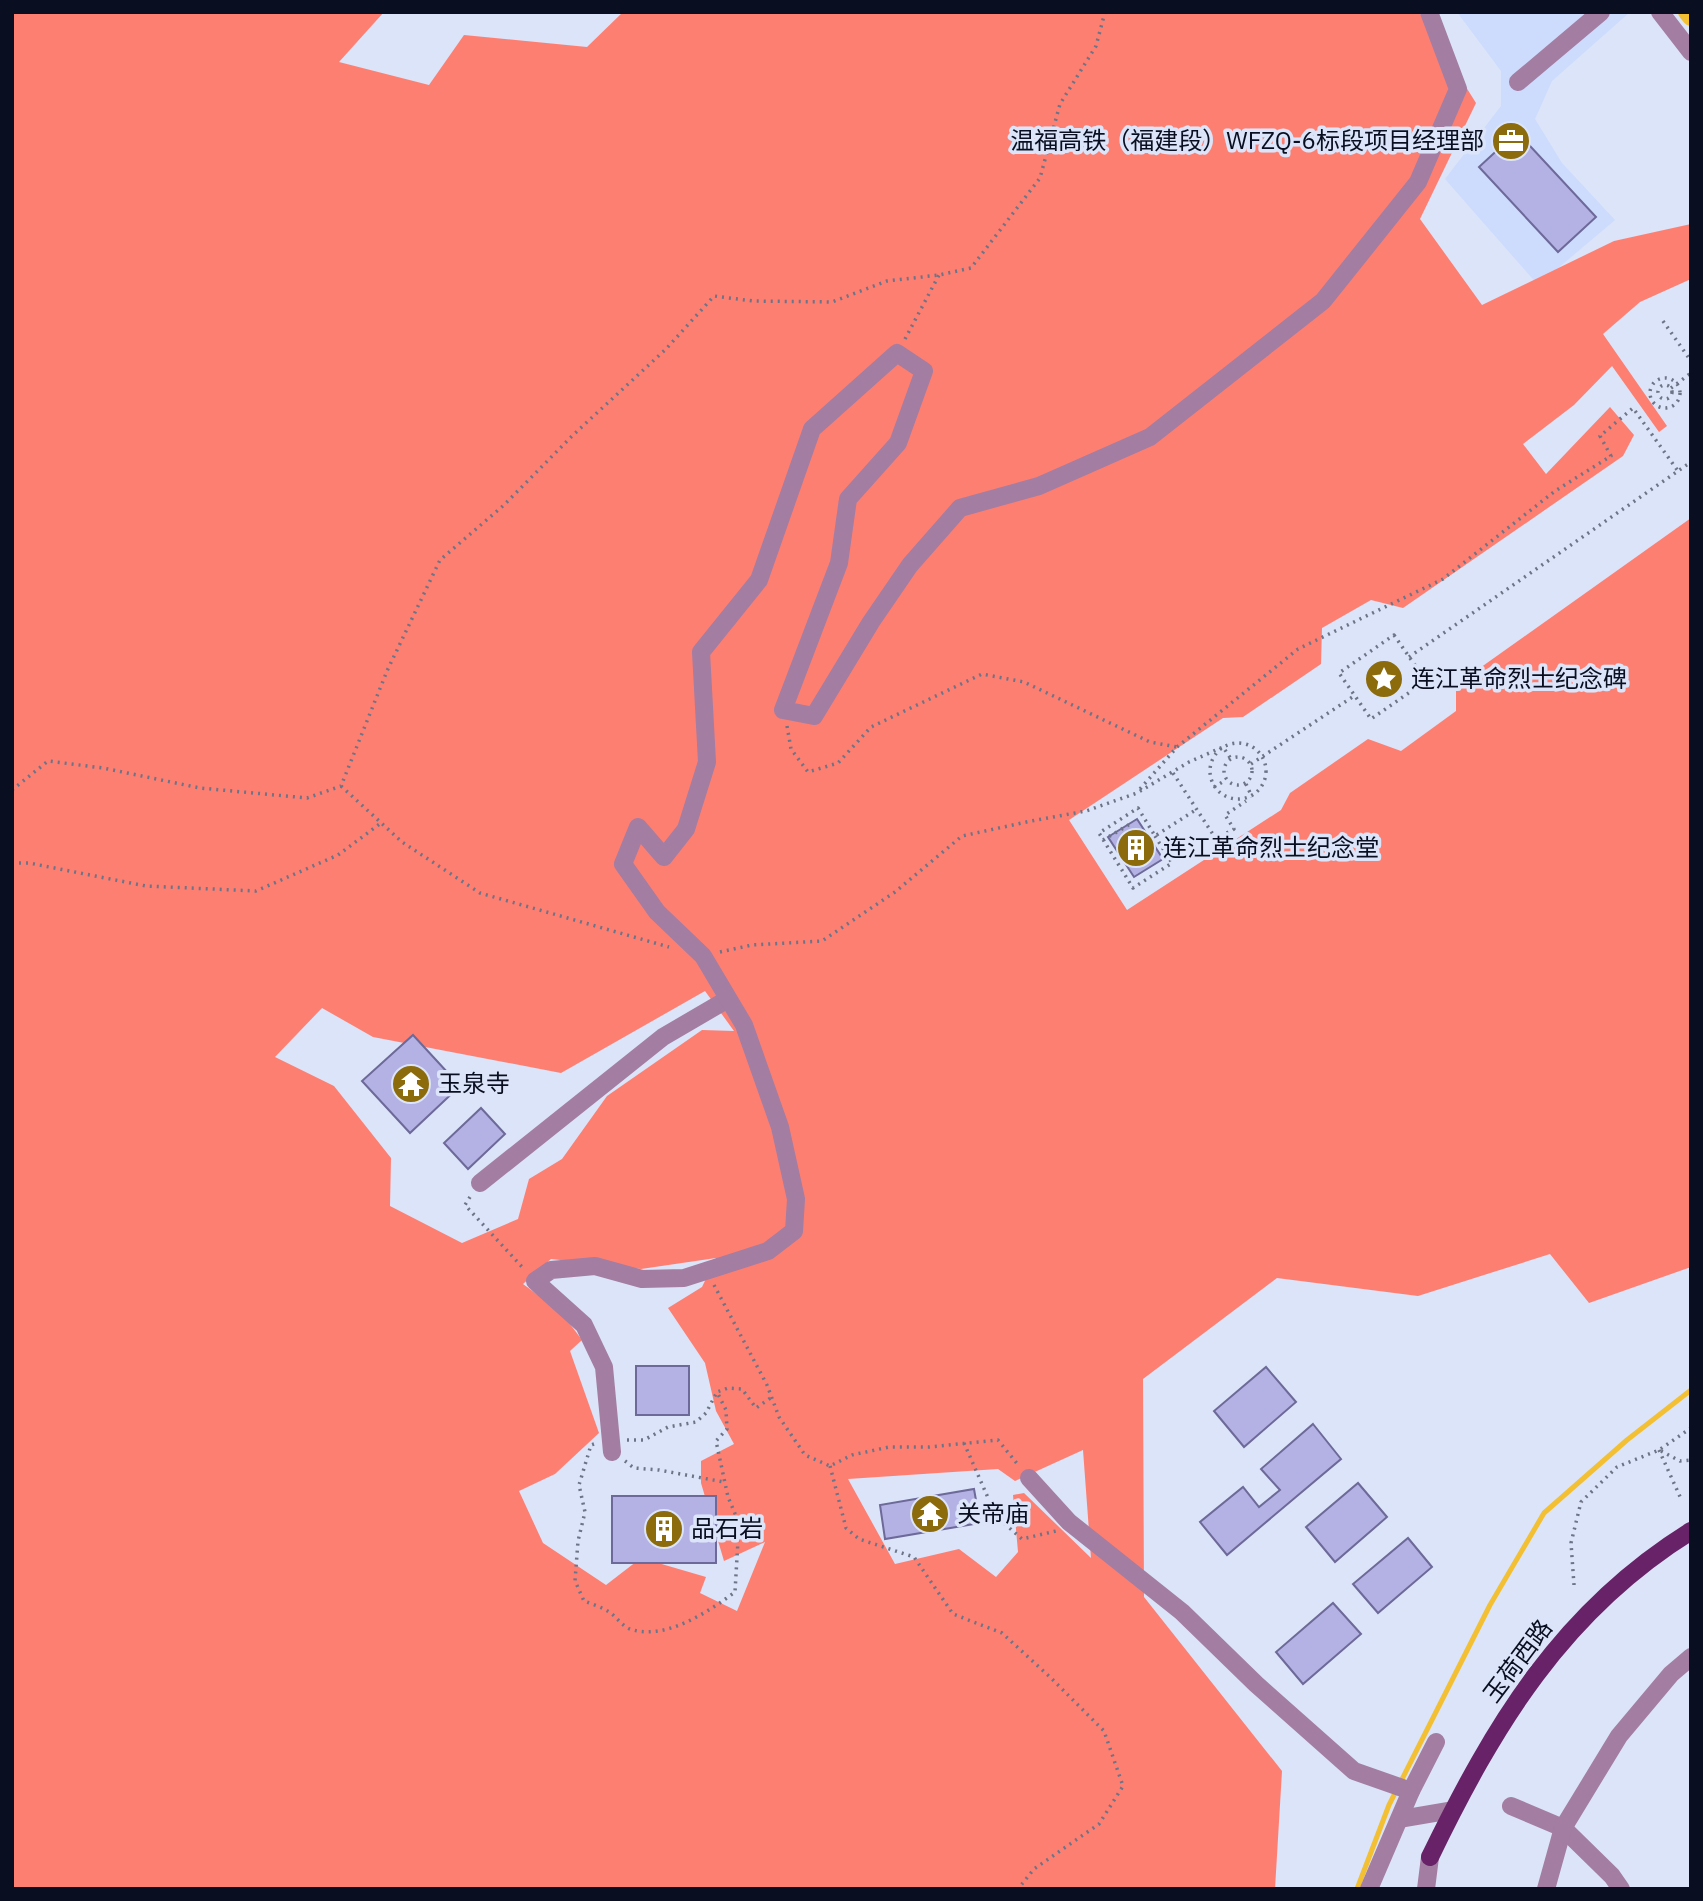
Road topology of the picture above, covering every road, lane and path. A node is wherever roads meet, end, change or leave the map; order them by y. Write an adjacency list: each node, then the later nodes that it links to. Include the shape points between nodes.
1 (1105, 12): 7 (path, via 1096,46 1059,104 1040,178 971,268)
2 (1429, 12): 24 (street, via 1458,89 1418,182 1322,301 1150,437 1039,486 960,508 910,565 814,716)
3 (1601, 12): 6 (street)
4 (1660, 12): 5 (street)
5 (1691, 52)
6 (1518, 82)
7 (939, 275): 9 (path); 33 (path, via 887,281 832,302 713,296 666,349 440,560 387,671)
8 (1663, 321): 10 (path)
9 (897, 353): 24 (street, via 924,371 898,443 848,499 839,563); 44 (street, via 812,429 759,580 701,652 707,762 686,829 664,857 638,827 623,864 657,912)
10 (1691, 361)
11 (1691, 373): 13 (path)
12 (1656, 380): 13 (path, via 1665,377); 14 (path); 18 (path, via 1650,388)
13 (1677, 383): 15 (path); 19 (path, via 1681,392)
14 (1661, 387): 15 (path); 16 (path)
15 (1671, 388): 17 (path)
16 (1660, 397): 17 (path); 18 (path)
17 (1669, 398): 19 (path)
18 (1653, 402): 19 (path, via 1661,407)
19 (1674, 405)
20 (1691, 462): 21 (path)
21 (1678, 471): 22 (path); 25 (path, via 1633,408 1600,436 1611,456 1555,491 1443,579 1298,649)
22 (1409, 657): 23 (path, via 1394,635 1339,673); 23 (path, via 1426,681 1371,719)
23 (1355, 696): 27 (path)
24 (783, 710): 25 (path, via 791,749 808,772 838,763 871,727 982,674 1024,682 1150,742)
25 (1177, 747): 36 (path)
26 (1223, 747): 27 (path, via 1245,744); 28 (path); 30 (path); 34 (path, via 1210,765)
27 (1263, 757): 29 (path); 37 (path, via 1267,775)
28 (1231, 759): 29 (path, via 1239,757); 31 (path, via 1225,766)
29 (1251, 764): 32 (path)
30 (1173, 772): 36 (path); 38 (path)
31 (1226, 780): 32 (path, via 1233,785); 34 (path)
32 (1246, 784): 37 (path)
33 (341, 786): 35 (path, via 307,798 200,788 48,761); 39 (path)
34 (1214, 787): 37 (path, via 1235,800)
35 (12, 790)
36 (1137, 793): 44 (path, via 1086,811 961,836 895,892 822,941 752,945)
37 (1253, 796): 38 (path, via 1225,815 1234,829 1216,839)
38 (1197, 809): 41 (path)
39 (381, 822): 43 (path, via 338,855 256,891 146,886); 44 (path, via 402,842 480,893)
40 (1132, 823): 42 (path)
41 (1155, 836): 42 (path, via 1138,808 1099,833); 42 (path, via 1172,863 1133,888)
42 (1104, 840)
43 (12, 863)
44 (703, 956): 45 (street)
45 (728, 999): 46 (street, via 663,1037); 47 (street, via 744,1025 780,1126 796,1199 794,1231 768,1251)
46 (480, 1182): 48 (path, via 465,1205)
47 (706, 1270): 48 (street, via 684,1278 642,1279 595,1266 551,1270); 50 (path)
48 (535, 1281): 52 (street, via 584,1325 604,1367)
49 (717, 1392): 50 (path, via 742,1389 756,1408); 52 (path, via 696,1422 668,1427 644,1440); 58 (path, via 726,1410 727,1429 716,1441)
50 (772, 1397): 56 (path, via 779,1417 805,1455)
51 (1691, 1428): 54 (path)
52 (610, 1439): 58 (path, via 634,1468); 58 (path, via 591,1445 579,1485 585,1512 575,1581 584,1601 608,1610 628,1628 650,1633 674,1628 735,1592 739,1523)
53 (964, 1443): 56 (path, via 889,1447 852,1455); 57 (path, via 998,1440); 60 (path, via 996,1516 1021,1539 1053,1533)
54 (1659, 1450): 55 (path, via 1680,1461); 59 (path); 62 (path, via 1617,1466 1581,1502 1571,1543)
55 (1691, 1460)
56 (830, 1466): 71 (path, via 846,1528 859,1539 914,1557 954,1614 1002,1633 1104,1731 1123,1786 1099,1825 1034,1869)
57 (1028, 1478): 60 (street)
58 (724, 1482)
59 (1682, 1501)
60 (1069, 1522): 65 (street, via 1182,1612 1354,1771)
61 (1691, 1531): 67 (main road, 玉荷西路, via 1607,1594 1549,1657 1511,1708)
62 (1574, 1585)
63 (1691, 1657): 69 (street, via 1619,1736)
64 (1436, 1742): 65 (street)
65 (1411, 1791): 68 (street)
66 (1511, 1807): 69 (street)
67 (1453, 1810): 68 (street); 70 (main road, 玉荷西路)
68 (1400, 1819): 72 (street)
69 (1563, 1828): 74 (street); 75 (street)
70 (1430, 1857): 73 (street)
71 (1018, 1889)
72 (1369, 1889)
73 (1426, 1889)
74 (1546, 1889)
75 (1621, 1889)

